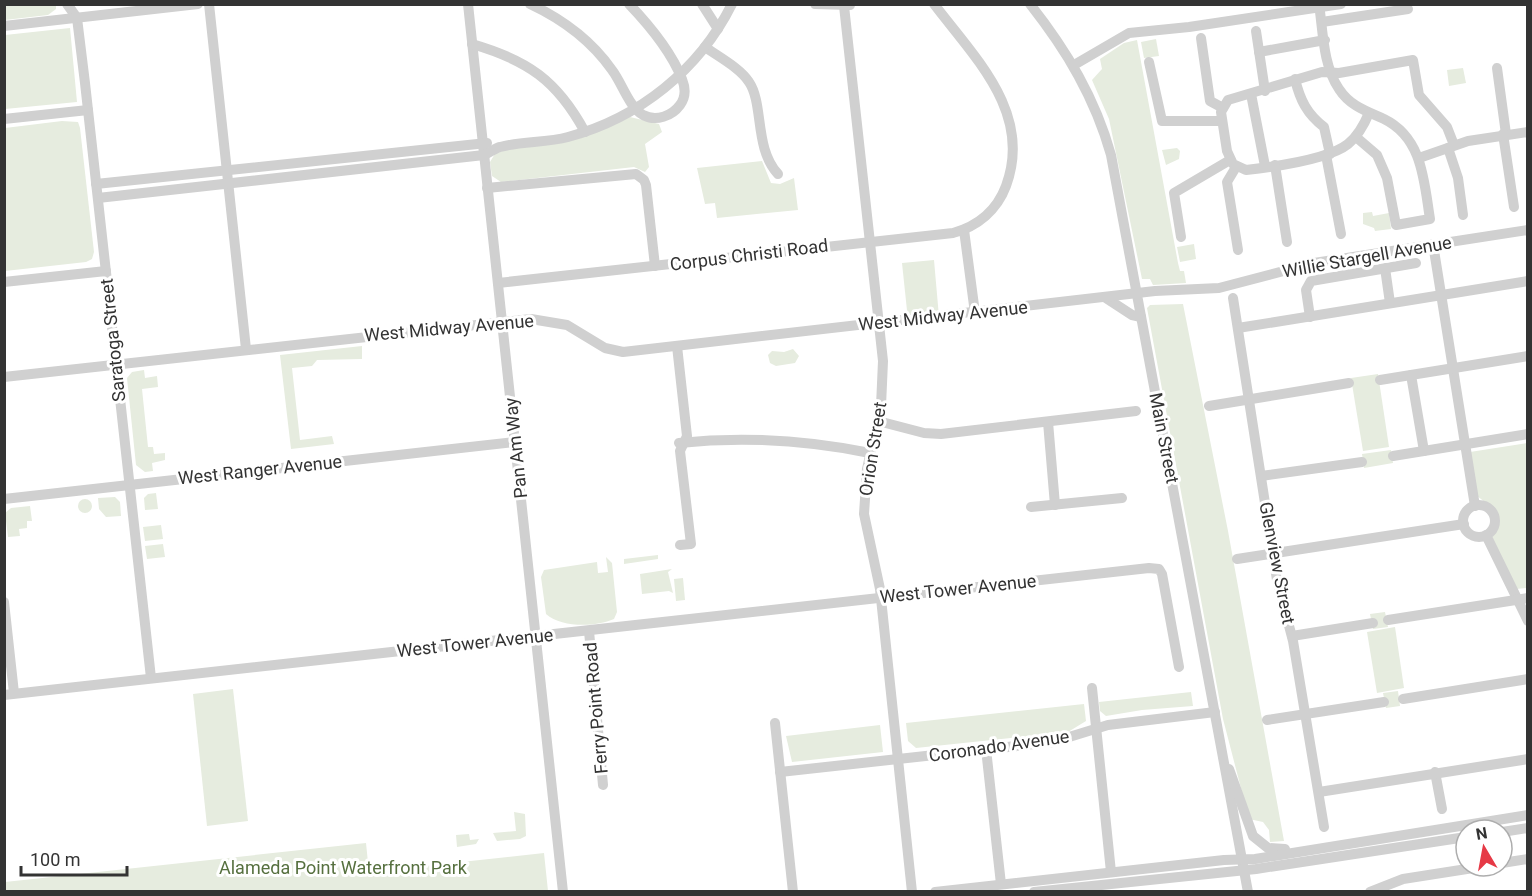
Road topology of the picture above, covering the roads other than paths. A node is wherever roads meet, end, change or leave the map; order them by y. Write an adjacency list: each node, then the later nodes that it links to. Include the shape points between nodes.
1 (67, 4): 16 (street, Saratoga Street)
2 (198, 4): 16 (street)
3 (208, 4): 55 (street)
4 (468, 4): 23 (street, Pan Am Way)
5 (530, 4): 34 (street, via 588,42 610,67)
6 (629, 4): 30 (street, via 656,36)
7 (702, 4): 19 (street)
8 (732, 4): 19 (street)
9 (815, 4): 13 (street)
10 (934, 4): 64 (street, Corpus Christi Road, via 995,85 1013,134 1013,159 1004,190 993,209)
11 (1030, 4): 27 (street, Main Street)
12 (1341, 4): 14 (street)
13 (847, 5): 68 (street, Orion Street)
14 (1319, 6): 17 (street); 27 (street, via 1203,26 1129,33)
15 (1408, 9): 17 (street)
16 (77, 18): 18 (street); 36 (street, Saratoga Street)
17 (1322, 22): 22 (street)
18 (4, 26)
19 (718, 29): 24 (street)
20 (1256, 31): 25 (street)
21 (1201, 38): 35 (street, via 1210,101)
22 (1325, 40): 25 (street); 29 (street)
23 (472, 44): 40 (street, via 516,58 543,76 562,95); 44 (street, Pan Am Way)
24 (705, 47): 30 (street); 57 (street, via 750,82 760,133)
25 (1259, 52): 32 (street)
26 (1149, 62): 39 (street, via 1162,121)
27 (1074, 65): 79 (street, Main Street, via 1096,109 1111,155)
28 (1497, 68): 42 (street)
29 (1330, 71): 31 (street); 37 (street, via 1347,99); 45 (street, via 1339,73 1413,60 1419,95 1447,127)
30 (680, 75): 34 (street); 34 (street, via 684,98 668,116 654,118)
31 (1295, 79): 32 (street); 48 (street, via 1302,101 1314,120 1324,127)
32 (1265, 91): 33 (street)
33 (1251, 94): 35 (street, via 1228,100); 54 (street)
34 (635, 108): 40 (street)
35 (1222, 108): 39 (street)
36 (88, 110): 38 (street); 59 (street, Saratoga Street)
37 (1369, 113): 43 (street); 50 (street, via 1402,132)
38 (4, 119)
39 (1222, 121): 52 (street)
40 (585, 132): 46 (street)
41 (1527, 132): 42 (street)
42 (1504, 134): 45 (street); 62 (street)
43 (1356, 137): 48 (street); 50 (street, via 1377,154 1387,178 1396,225 1430,219)
44 (482, 142): 46 (street); 47 (street); 49 (street, Pan Am Way)
45 (1451, 146): 50 (street); 63 (street)
46 (499, 147): 49 (street)
47 (389, 152): 51 (street); 53 (street)
48 (1328, 154): 54 (street); 66 (street)
49 (484, 155): 53 (street); 60 (street, Pan Am Way)
50 (1419, 158)
51 (319, 160): 55 (street); 56 (street)
52 (1233, 164): 54 (street, via 1246,170); 67 (street, via 1174,193); 71 (street, via 1227,182)
53 (390, 165): 56 (street)
54 (1270, 165): 69 (street)
55 (227, 170): 58 (street); 59 (street)
56 (320, 173): 58 (street)
57 (778, 174)
58 (228, 183): 61 (street); 91 (street)
59 (96, 184): 61 (street, Saratoga Street)
60 (487, 188): 73 (street, via 636,174 646,185); 78 (street, Pan Am Way)
61 (98, 198): 75 (street, Saratoga Street)
62 (1514, 207)
63 (1463, 215)
64 (964, 230): 68 (street, Corpus Christi Road); 84 (street)
65 (1527, 230): 70 (street, Willie Stargell Avenue)
66 (1341, 234)
67 (1181, 237)
68 (870, 242): 73 (street, Corpus Christi Road); 88 (street, Orion Street)
69 (1287, 242)
70 (1433, 244): 79 (street, Willie Stargell Avenue, via 1314,263 1219,288); 80 (street)
71 (1238, 250)
72 (1416, 263): 74 (street)
73 (655, 266): 78 (street, Corpus Christi Road)
74 (1385, 268): 83 (street); 86 (street, via 1311,281 1306,290)
75 (106, 271): 77 (street); 93 (street, Saratoga Street)
76 (1527, 281): 80 (street)
77 (4, 282)
78 (498, 283): 87 (street, Pan Am Way)
79 (1137, 293): 81 (street, West Midway Avenue); 85 (street, Main Street)
80 (1441, 295): 83 (street); 94 (street)
81 (1106, 298): 84 (street, West Midway Avenue); 85 (street)
82 (1233, 298): 89 (street, Glenview Street)
83 (1390, 303): 86 (street)
84 (975, 313): 88 (street, West Midway Avenue)
85 (1141, 317): 140 (street, Main Street)
86 (1310, 317): 89 (street)
87 (502, 321): 90 (street, West Midway Avenue, via 555,321 578,329 617,352); 91 (street, West Midway Avenue); 105 (street, Pan Am Way)
88 (879, 324): 90 (street, West Midway Avenue); 102 (street, Orion Street, via 884,376)
89 (1238, 328): 99 (street, Glenview Street)
90 (677, 346): 106 (street, via 687,436)
91 (246, 349): 93 (street, West Midway Avenue)
92 (1527, 357): 94 (street)
93 (115, 364): 96 (street, West Midway Avenue); 113 (street, Saratoga Street)
94 (1453, 369): 95 (street); 107 (street)
95 (1411, 375): 97 (street); 108 (street)
96 (4, 377)
97 (1380, 380)
98 (1349, 383): 99 (street)
99 (1249, 400): 100 (street); 112 (street, Glenview Street)
100 (1209, 406)
101 (1136, 411): 103 (street)
102 (878, 421): 103 (street, via 932,435); 109 (street, Orion Street)
103 (1048, 422): 116 (street)
104 (1527, 434): 107 (street)
105 (515, 442): 113 (street, West Ranger Avenue); 131 (street, Pan Am Way)
106 (679, 443): 109 (street, via 769,439); 121 (street)
107 (1465, 444): 108 (street); 117 (street)
108 (1424, 451): 110 (street)
109 (870, 453): 124 (street, Orion Street, via 864,514)
110 (1393, 456)
111 (1362, 462): 112 (street)
112 (1261, 476): 122 (street, Glenview Street)
113 (129, 484): 115 (street, West Ranger Avenue); 134 (street, Saratoga Street)
114 (1122, 498): 116 (street)
115 (4, 499)
116 (1055, 505): 118 (street)
117 (1475, 506): 119 (street, via 1466,512); 120 (street, via 1486,507 1494,514 1494,527)
118 (1031, 507)
119 (1464, 524): 120 (street, via 1472,535); 122 (street)
120 (1486, 536): 125 (street)
121 (686, 545)
122 (1274, 553): 123 (street); 132 (street, Glenview Street)
123 (1237, 559)
124 (880, 598): 130 (street, West Tower Avenue); 133 (street, West Tower Avenue, via 1159,569); 147 (street, Orion Street)
125 (1522, 599): 127 (street); 128 (street)
126 (4, 602): 137 (street)
127 (1388, 620)
128 (1527, 621)
129 (1373, 623): 132 (street)
130 (588, 631): 131 (street, West Tower Avenue); 151 (street, Ferry Point Road)
131 (537, 636): 134 (street, West Tower Avenue); 162 (street, Pan Am Way)
132 (1292, 636): 141 (street, Glenview Street)
133 (1179, 667)
134 (151, 678): 137 (street, West Tower Avenue)
135 (1527, 679): 138 (street)
136 (1092, 688): 144 (street)
137 (10, 694)
138 (1403, 699)
139 (1384, 702): 141 (street)
140 (1215, 712): 144 (street, Coronado Avenue); 146 (street, Main Street)
141 (1306, 713): 142 (street); 152 (street, Glenview Street)
142 (1267, 720)
143 (775, 723): 149 (street)
144 (1095, 728): 145 (street, Coronado Avenue, via 1053,742); 160 (street)
145 (986, 749): 147 (street, Coronado Avenue); 161 (street)
146 (1222, 754): 156 (street, via 1250,829 1257,841 1268,848 1376,835); 158 (street, Main Street)
147 (897, 759): 149 (street, Coronado Avenue); 164 (street, Orion Street)
148 (1527, 759): 150 (street)
149 (780, 772): 163 (street)
150 (1435, 772): 152 (street); 153 (street)
151 (603, 785)
152 (1319, 792): 155 (street, Glenview Street)
153 (1442, 809)
154 (1527, 815): 156 (street)
155 (1324, 827)
156 (1382, 838): 158 (street)
157 (1454, 838): 158 (street)
158 (1242, 864): 160 (street); 166 (street); 167 (street, Main Street)
159 (1454, 871): 168 (street, via 1403,879)
160 (1112, 872): 161 (street)
161 (1001, 884): 165 (street)
162 (563, 891)
163 (793, 891)
164 (912, 891)
165 (935, 891)
166 (1034, 891)
167 (1248, 891)
168 (1370, 891)

